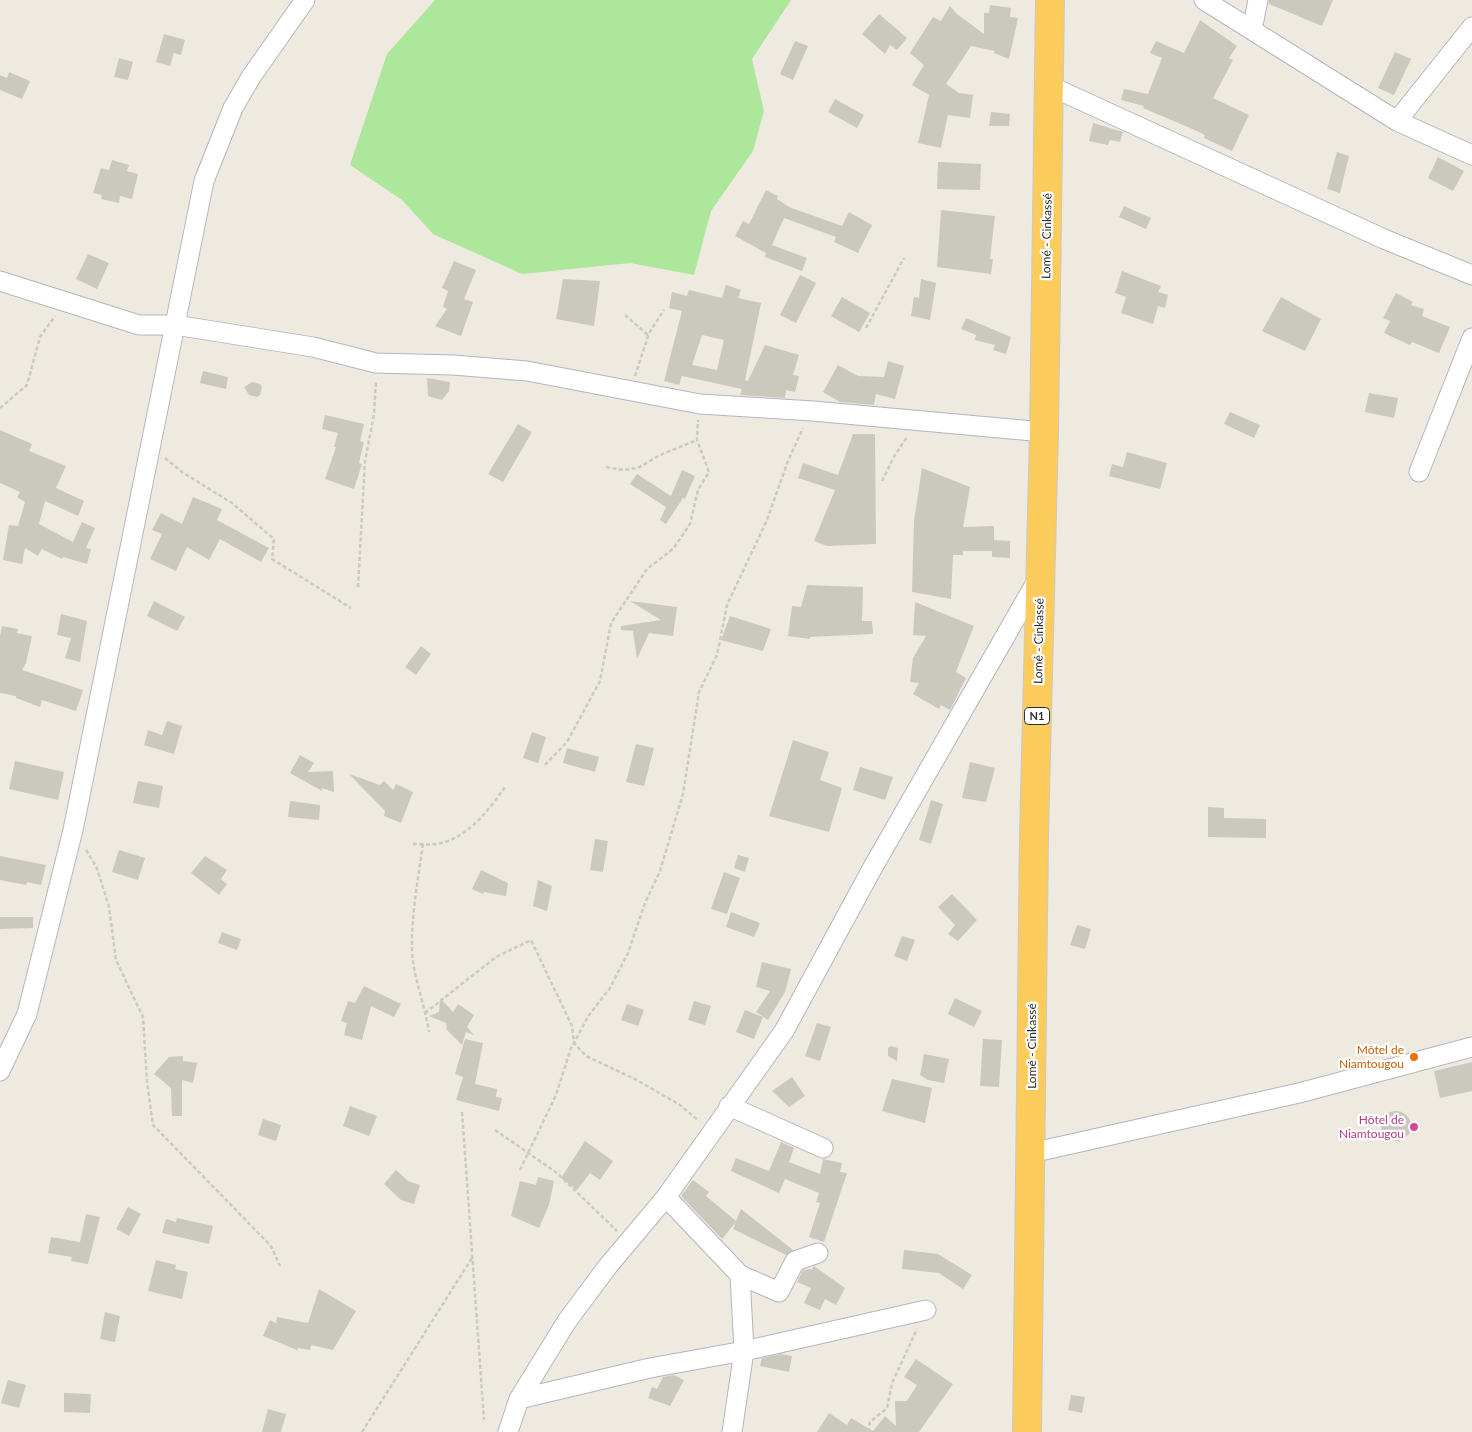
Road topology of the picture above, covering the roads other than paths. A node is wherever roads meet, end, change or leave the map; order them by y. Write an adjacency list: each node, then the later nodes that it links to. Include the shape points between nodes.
1 (305, 0): 12 (street, via 233,108 204,181)
2 (1050, 0): 7 (highway, Lomé - Cinkassé / N1)
3 (1204, 0): 6 (street)
4 (1258, 0): 6 (street)
5 (1472, 27): 8 (street)
6 (1252, 30): 8 (street)
7 (1050, 86): 10 (street, via 1384,239); 14 (highway, Lomé - Cinkassé / N1)
8 (1397, 121): 9 (street)
9 (1472, 155)
10 (1472, 275)
11 (0, 281): 12 (street, via 139,325)
12 (175, 324): 14 (street, via 314,347 376,363 527,371 700,404); 18 (street, via 74,830 27,1014)
13 (1472, 338): 15 (street)
14 (1044, 432): 16 (highway, Lomé - Cinkassé / N1)
15 (1419, 472)
16 (1040, 576): 19 (street, via 873,867 784,1031); 21 (highway, Lomé - Cinkassé / N1)
17 (1472, 1047): 21 (street, via 1299,1093)
18 (0, 1071)
19 (729, 1106): 20 (street); 22 (street)
20 (823, 1148)
21 (1031, 1153): 30 (highway, Lomé - Cinkassé / N1)
22 (666, 1197): 24 (street); 27 (street, via 567,1321)
23 (818, 1253): 24 (street, via 795,1261 779,1292)
24 (740, 1275): 26 (street)
25 (926, 1310): 26 (street)
26 (744, 1351): 27 (street, via 650,1368); 29 (street)
27 (519, 1399): 28 (street)
28 (508, 1432)
29 (732, 1432)
30 (1027, 1432)

